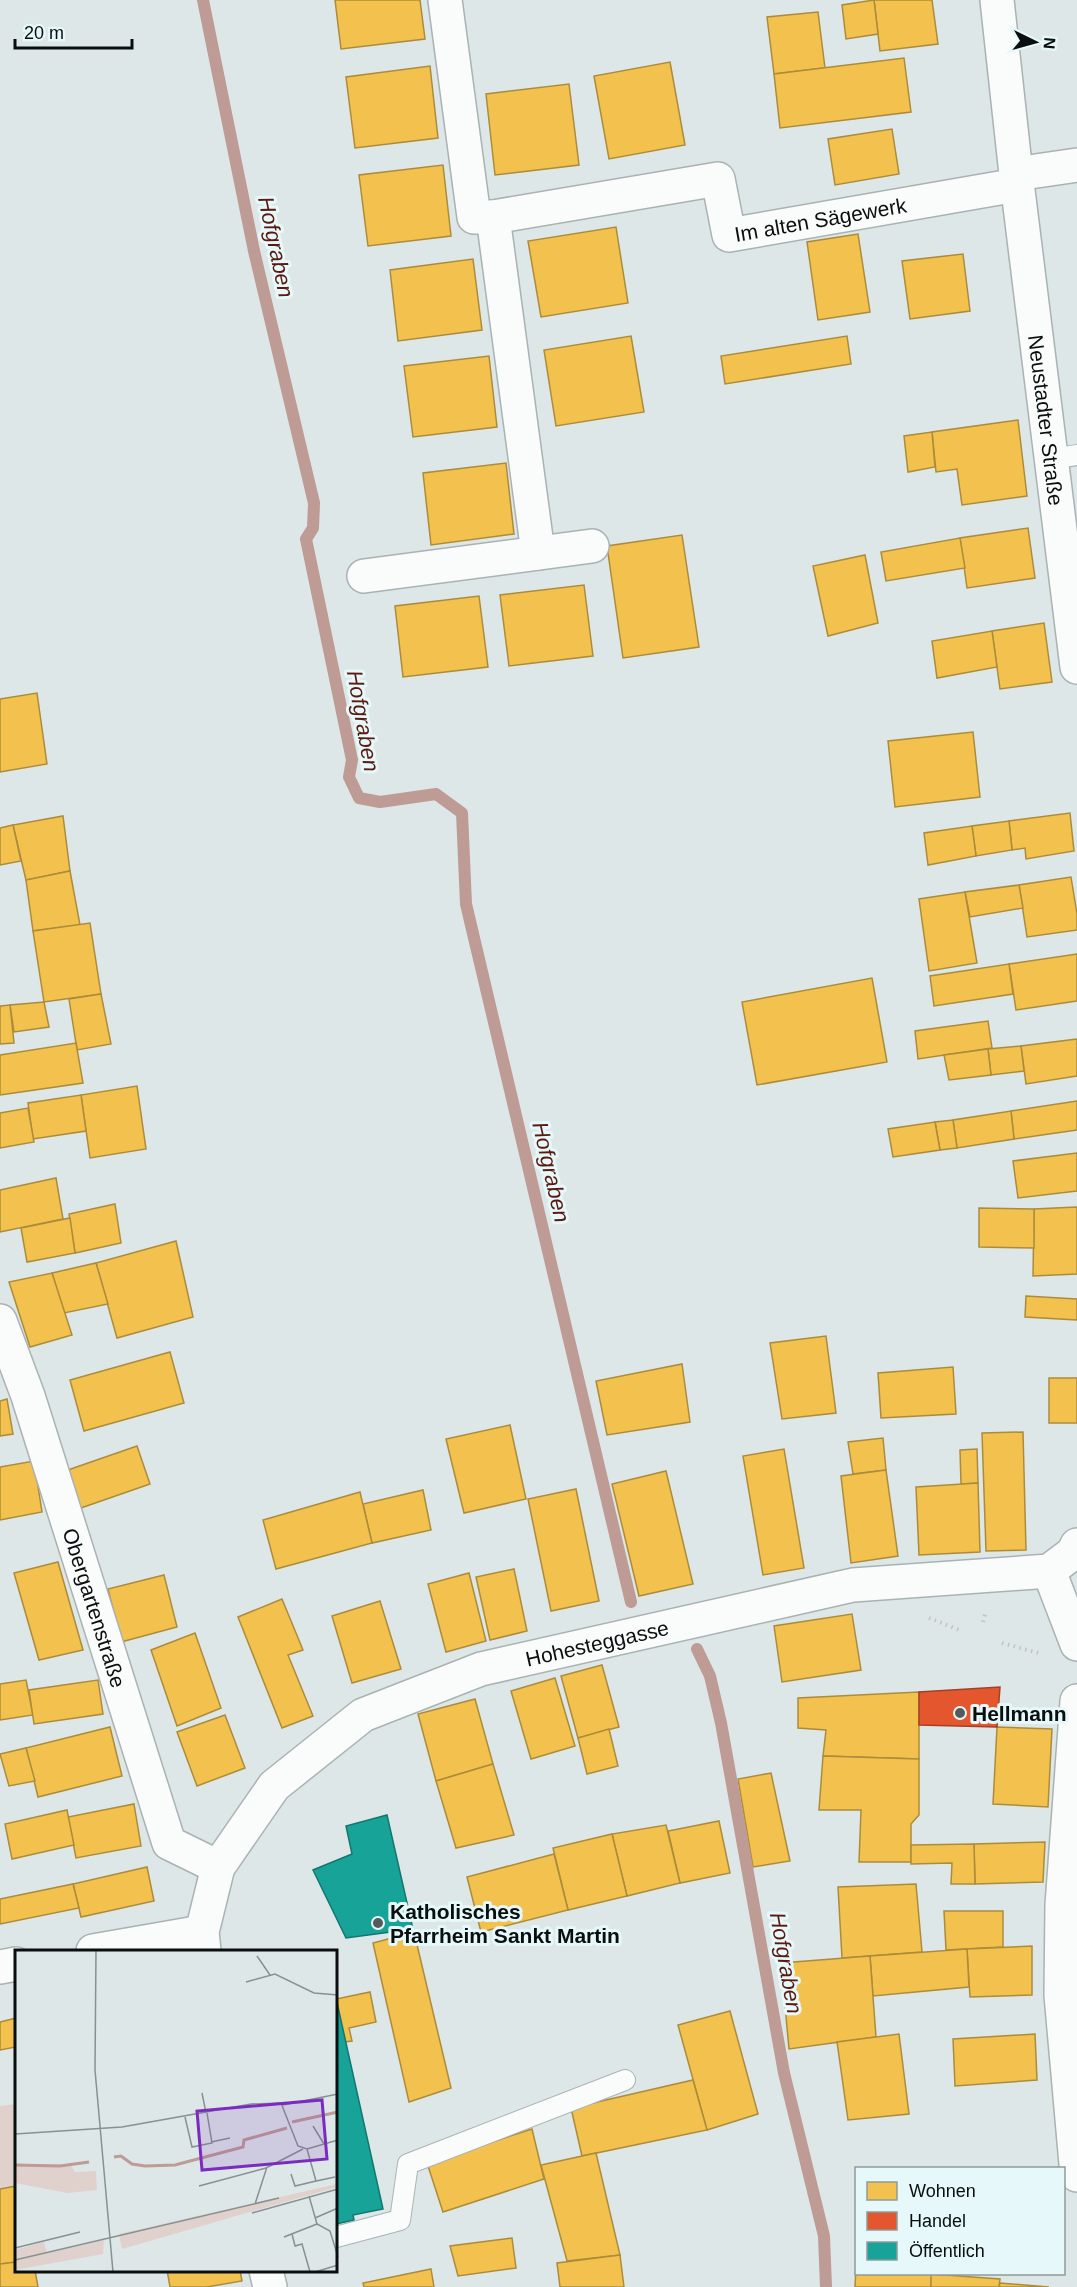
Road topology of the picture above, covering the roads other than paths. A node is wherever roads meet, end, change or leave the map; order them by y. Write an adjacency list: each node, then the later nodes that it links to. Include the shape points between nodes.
1 (445, 0): 5 (street, via 474,217)
2 (997, 0): 4 (street, Neustadter Straße)
3 (1077, 165): 4 (street)
4 (1016, 179): 5 (street, Im alten Sägewerk, via 729,235 718,179); 6 (street, Neustadter Straße)
5 (493, 217): 8 (street)
6 (1064, 457): 10 (street, Neustadter Straße)
7 (592, 546): 8 (street)
8 (538, 554): 9 (street)
9 (364, 576)
10 (1077, 667)
11 (0, 1321): 16 (street, Obergartenstraße, via 28,1396 169,1843)
12 (1077, 1545): 13 (street, via 1073,1553)
13 (1049, 1571): 14 (street); 16 (street, Hohesteggasse, via 853,1585 481,1669 363,1715 274,1786)
14 (1077, 1644)
15 (1077, 1701): 22 (street, via 1062,1905 1061,1983)
16 (218, 1867): 17 (street)
17 (203, 1941): 18 (street)
18 (104, 1950)
19 (15, 1964): 20 (street)
20 (0, 1967)
21 (625, 2080): 23 (lane, via 408,2164 400,2220)
22 (1077, 2175)
23 (338, 2236)
24 (266, 2272): 25 (street)
25 (270, 2287)

